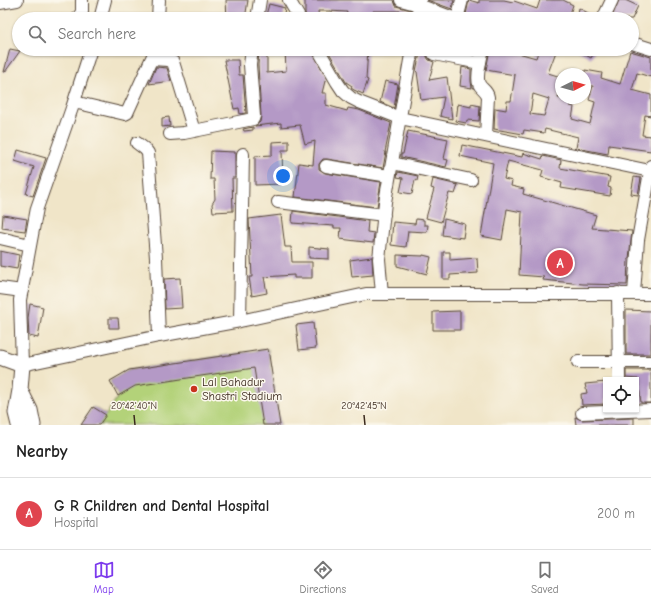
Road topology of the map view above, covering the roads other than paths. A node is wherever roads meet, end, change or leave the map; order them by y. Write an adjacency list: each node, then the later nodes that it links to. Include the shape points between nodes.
1 (17, 0): 11 (street)
2 (82, 0): 12 (street)
3 (105, 0): 13 (street)
4 (159, 0): 14 (street)
5 (260, 0): 15 (street)
6 (289, 0): 16 (street)
7 (401, 0): 10 (street)
8 (462, 0): 19 (street)
9 (612, 0): 20 (street)
10 (420, 2): 17 (street); 18 (street)
11 (0, 3)
12 (82, 12)
13 (102, 12)
14 (158, 12)
15 (258, 12)
16 (296, 12)
17 (418, 12)
18 (441, 12)
19 (458, 12)
20 (606, 12)
21 (639, 45): 22 (street)
22 (651, 49)
23 (89, 56): 32 (street)
24 (153, 56): 32 (street, via 127,113)
25 (159, 56): 34 (street, via 173,62)
26 (251, 56): 34 (street, via 254,118)
27 (322, 56): 33 (street, via 340,86 351,98)
28 (411, 56): 33 (street)
29 (444, 56): 31 (street)
30 (482, 56): 31 (street)
31 (480, 63): 36 (street, via 478,82 488,94)
32 (74, 102): 47 (street, via 37,208)
33 (400, 118): 36 (street); 39 (street)
34 (194, 131): 35 (street)
35 (170, 134)
36 (486, 136): 41 (street)
37 (137, 143): 55 (street, via 148,152)
38 (243, 154): 54 (street)
39 (392, 163): 42 (street); 43 (street)
40 (326, 166): 42 (street)
41 (650, 168): 51 (street, via 638,240)
42 (390, 176): 45 (street)
43 (471, 180)
44 (278, 202): 45 (street)
45 (384, 215): 52 (street, via 379,259)
46 (0, 238): 47 (street)
47 (30, 245): 49 (street)
48 (0, 288): 49 (street)
49 (22, 291): 60 (street)
50 (618, 293): 51 (street); 52 (street); 58 (street)
51 (634, 293): 53 (street)
52 (382, 294): 54 (street, via 366,294)
53 (651, 294)
54 (240, 321): 55 (street)
55 (159, 336): 60 (street)
56 (0, 357): 60 (main road)
57 (578, 362): 58 (street)
58 (619, 362): 59 (street); 61 (street)
59 (651, 362)
60 (22, 365): 62 (main road)
61 (619, 377)
62 (20, 390): 67 (main road, via 16,413); 68 (main road, via 30,410)
63 (639, 410): 64 (street)
64 (651, 410)
65 (603, 412): 66 (street)
66 (582, 414)
67 (19, 425)
68 (33, 425)

